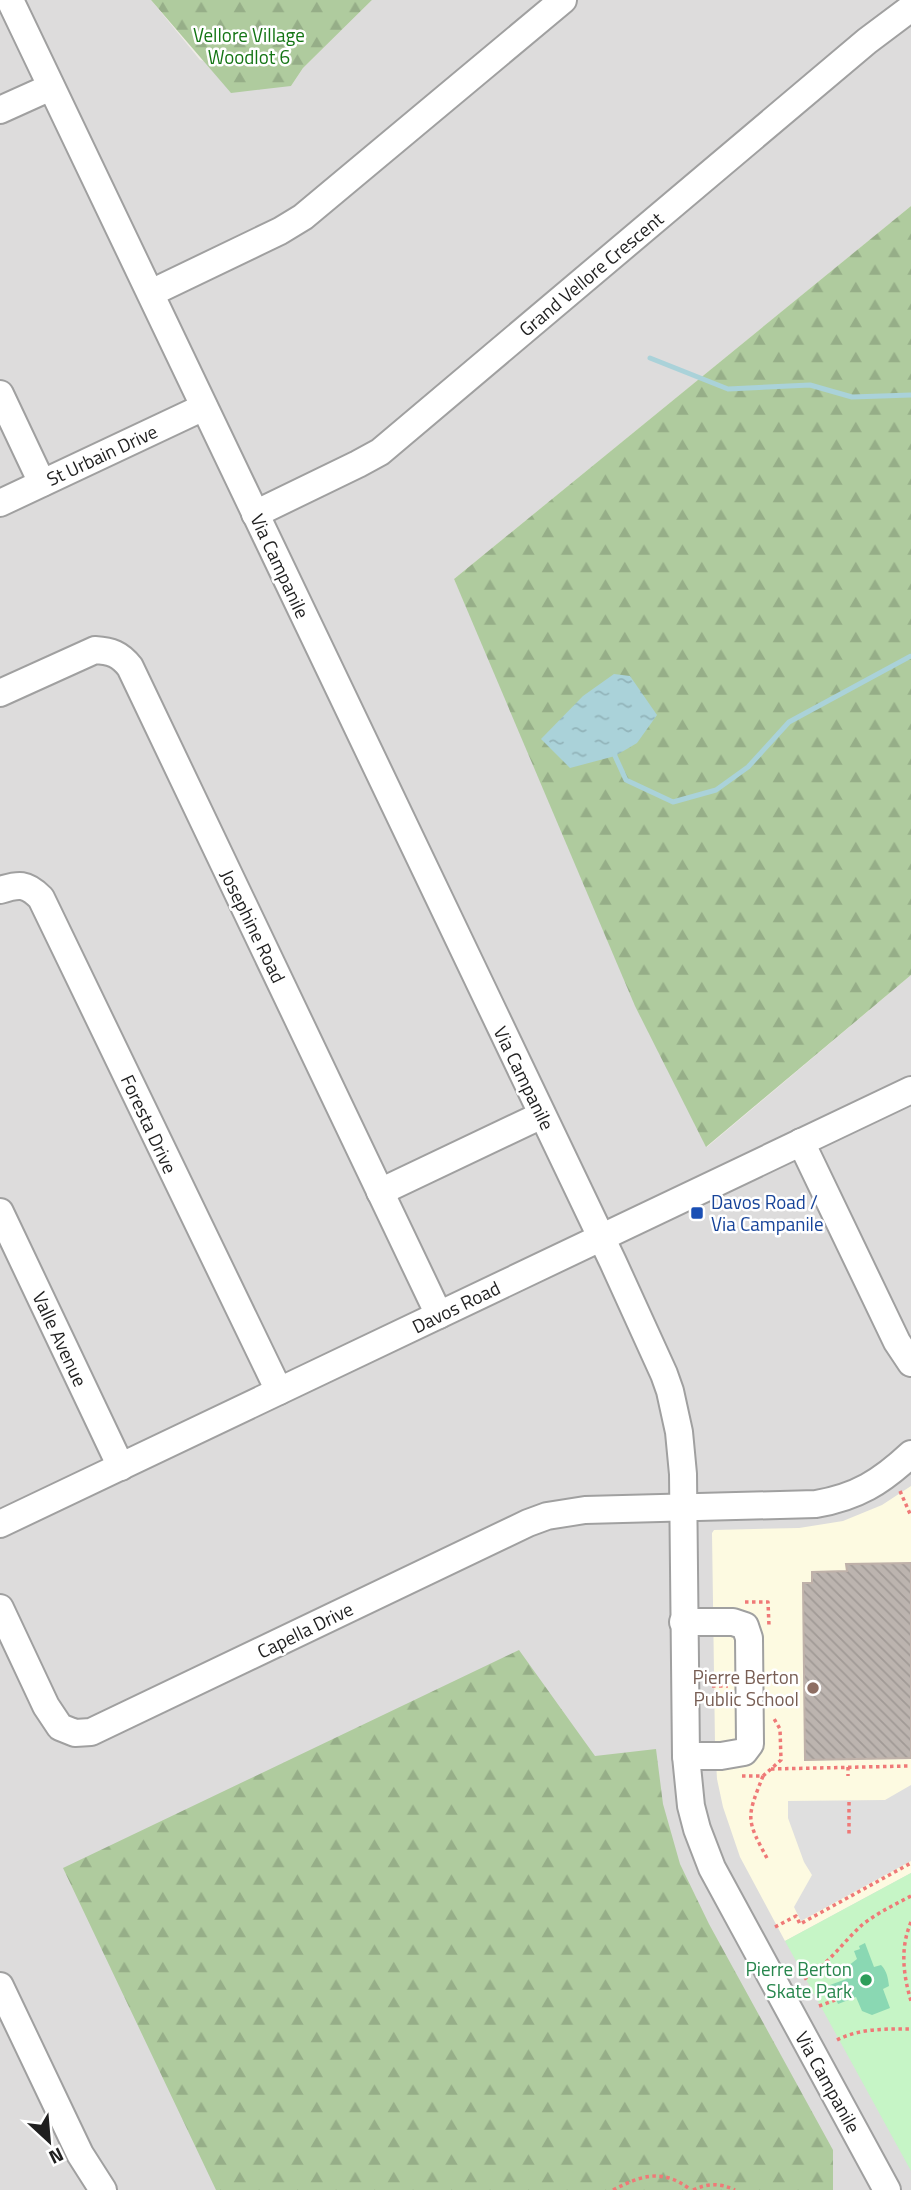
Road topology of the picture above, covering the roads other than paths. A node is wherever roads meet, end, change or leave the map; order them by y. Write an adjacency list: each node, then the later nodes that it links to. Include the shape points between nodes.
1 (10, 0): 4 (street, Via Campanile)
2 (563, 0): 6 (street, via 303,217)
3 (911, 8): 11 (street, Grand Vellore Crescent, via 380,452)
4 (51, 87): 5 (street); 6 (street, Via Campanile)
5 (0, 110)
6 (151, 293): 8 (street, Via Campanile)
7 (0, 394): 9 (street)
8 (204, 407): 9 (street, St Urbain Drive); 11 (street, Via Campanile)
9 (43, 483): 10 (street, St Urbain Drive)
10 (0, 503)
11 (255, 514): 15 (street, Via Campanile)
12 (0, 693): 17 (street, Josephine Road, via 94,650 110,651 131,667)
13 (0, 890): 22 (street, Foresta Drive, via 18,885 31,888 41,898)
14 (911, 1090): 16 (street, Davos Road)
15 (542, 1115): 17 (street); 19 (street, Via Campanile)
16 (801, 1142): 19 (street, Davos Road); 21 (street)
17 (380, 1192): 20 (street, Josephine Road)
18 (0, 1212): 24 (street, Valle Avenue)
19 (601, 1238): 20 (street, Davos Road); 25 (street, Via Campanile, via 670,1391 679,1432)
20 (439, 1315): 22 (street, Davos Road)
21 (911, 1363)
22 (279, 1391): 24 (street, Davos Road)
23 (911, 1454): 25 (street, via 872,1486 831,1502)
24 (121, 1466): 26 (street, Davos Road)
25 (682, 1508): 27 (street, Capella Drive, via 584,1510 528,1523 91,1732 75,1733 60,1727); 28 (street, Via Campanile)
26 (0, 1524)
27 (0, 1608)
28 (683, 1622): 29 (street, Via Campanile); 29 (street, via 733,1622 745,1626 750,1638 750,1744 744,1752)
29 (686, 1756): 32 (street, Via Campanile, via 691,1806 712,1868)
30 (0, 1986): 31 (street, via 80,2154)
31 (103, 2190)
32 (887, 2190)

